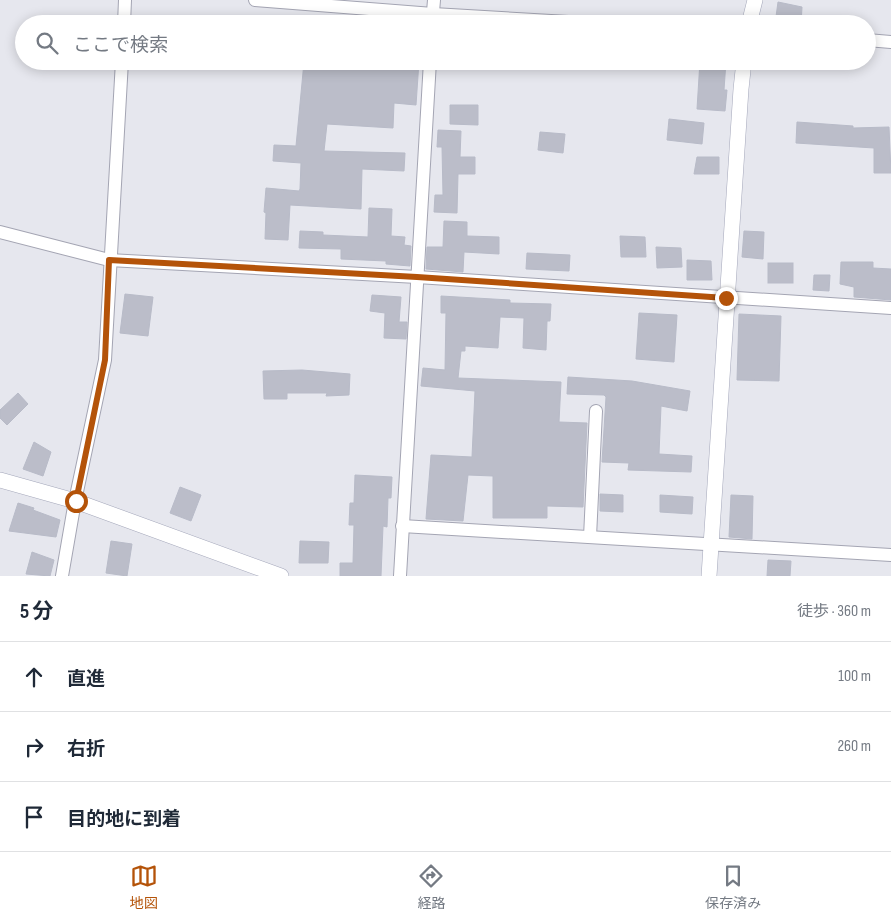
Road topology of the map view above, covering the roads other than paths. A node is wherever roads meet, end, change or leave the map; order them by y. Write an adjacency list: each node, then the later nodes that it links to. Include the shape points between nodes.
1 (125, 0): 5 (street)
2 (255, 0): 6 (street)
3 (434, 0): 7 (street)
4 (755, 0): 8 (street)
5 (124, 15)
6 (395, 15)
7 (432, 15)
8 (752, 15)
9 (876, 41): 10 (street)
10 (891, 42)
11 (121, 70): 15 (street)
12 (429, 70): 16 (street)
13 (743, 70): 17 (street)
14 (0, 232): 15 (street)
15 (109, 260): 16 (street); 21 (street, via 105,360)
16 (417, 277): 17 (street); 22 (street)
17 (726, 298): 18 (street); 24 (street)
18 (891, 308)
19 (596, 411): 23 (street)
20 (0, 480): 21 (street)
21 (76, 501): 26 (street); 27 (street)
22 (402, 526): 23 (street); 28 (street)
23 (590, 537): 24 (street)
24 (712, 544): 25 (street); 29 (street)
25 (891, 555)
26 (62, 576)
27 (281, 576)
28 (400, 576)
29 (709, 576)

